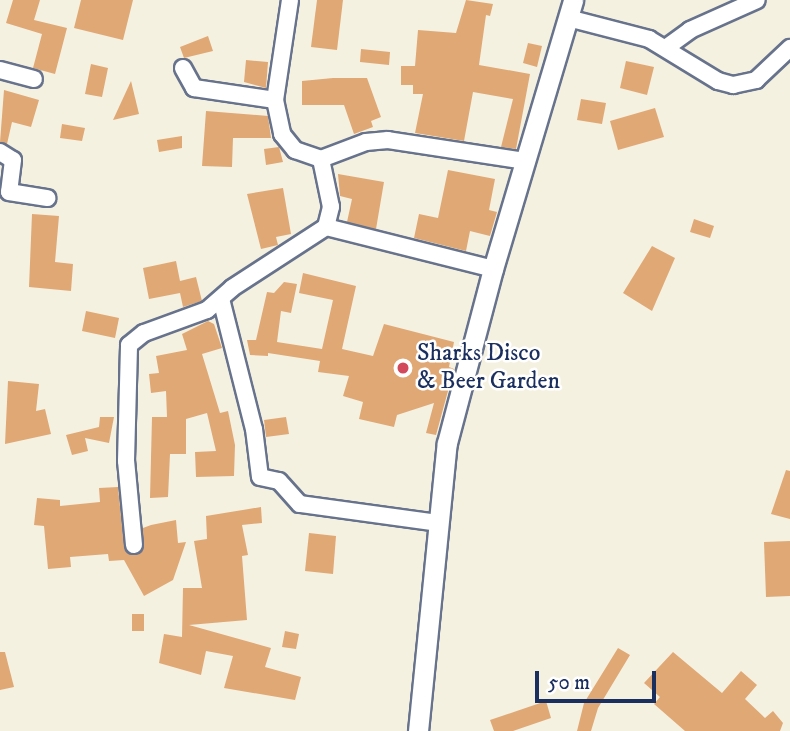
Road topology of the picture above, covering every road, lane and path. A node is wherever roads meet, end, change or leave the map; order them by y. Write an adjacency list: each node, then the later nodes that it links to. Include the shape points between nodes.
1 (290, 0): 9 (street)
2 (757, 0): 4 (street, via 690,30)
3 (570, 9): 4 (street); 12 (street)
4 (667, 47): 5 (street, via 718,81 733,85 756,80)
5 (790, 48)
6 (183, 68): 9 (street, via 194,88)
7 (0, 70): 8 (street)
8 (34, 79)
9 (275, 100): 11 (street, via 282,134 295,150)
10 (0, 152): 13 (street, via 13,160 9,192)
11 (321, 159): 12 (street, via 366,142 388,140); 14 (street, via 331,207)
12 (526, 160): 15 (street)
13 (48, 198)
14 (326, 227): 15 (street); 16 (street)
15 (493, 269): 17 (street, via 447,443)
16 (221, 299): 17 (street, via 254,429 260,477 279,481 300,504); 18 (street, via 207,310 137,335 130,345 126,461)
17 (439, 523): 19 (street)
18 (134, 545)
19 (418, 731)

